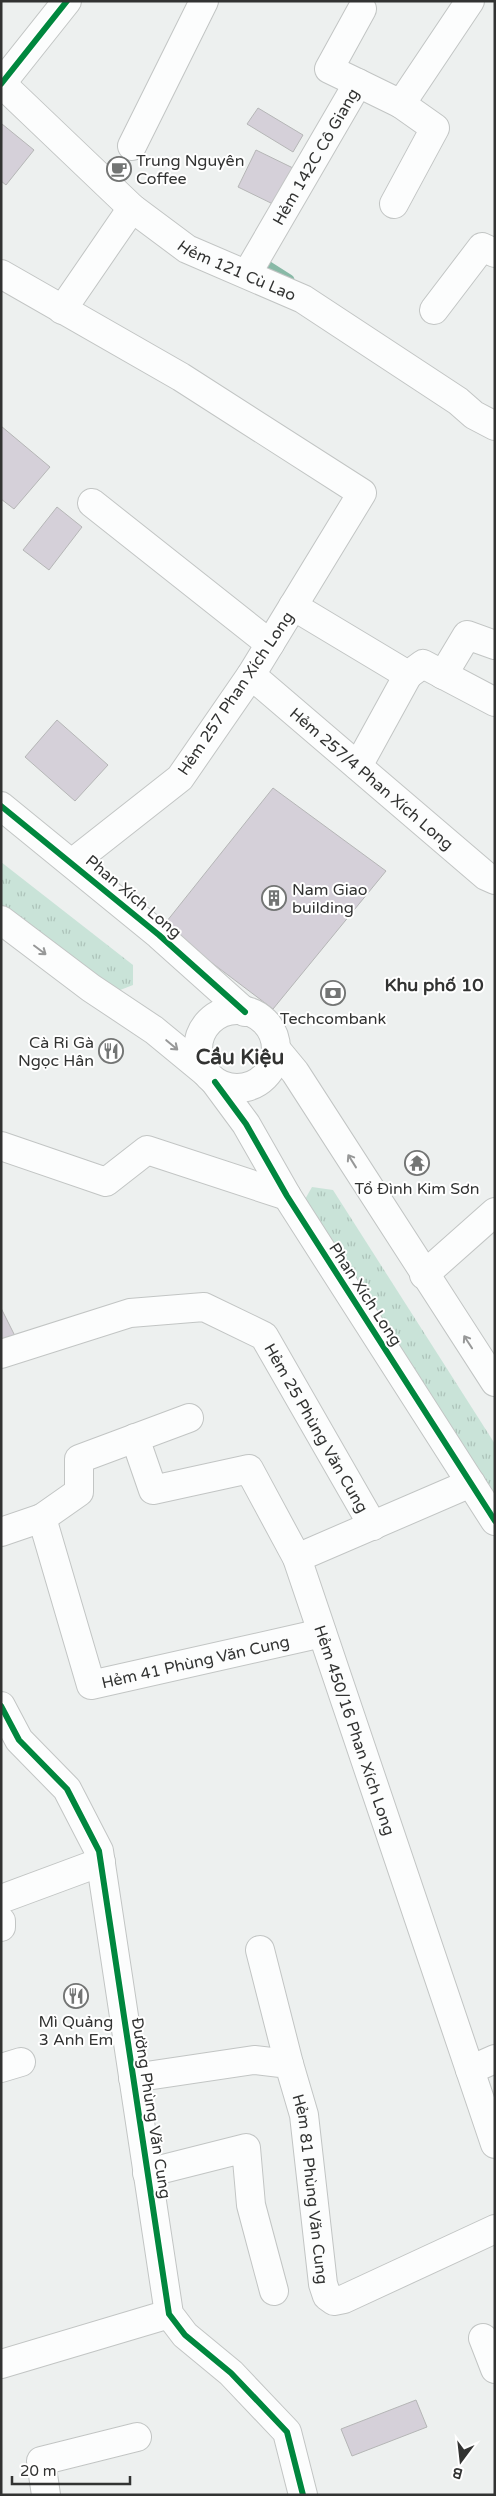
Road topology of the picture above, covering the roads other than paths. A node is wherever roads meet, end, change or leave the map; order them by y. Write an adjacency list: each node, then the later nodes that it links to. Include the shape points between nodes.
1 (67, 1): 6 (street)
2 (204, 1): 8 (street)
3 (470, 1): 7 (street)
4 (362, 10): 5 (street, via 329,69)
5 (358, 83): 7 (street, Hẻm 142C Cô Giang); 13 (street, Hẻm 142C Cô Giang)
6 (1, 84): 10 (street, Hẻm 121 Cù Lao)
7 (401, 104): 9 (street, Hẻm 142C Cô Giang, via 435,128)
8 (132, 146)
9 (394, 204)
10 (132, 208): 13 (street, Hẻm 121 Cù Lao, via 187,249); 14 (street)
11 (495, 253): 15 (street, via 482,247)
12 (1, 274): 14 (street)
13 (247, 274): 16 (street, Hẻm 121 Cù Lao, via 303,299)
14 (62, 310): 18 (street, Hẻm 257 Phan Xích Long, via 181,377 362,493)
15 (434, 310)
16 (495, 426)
17 (92, 503): 19 (street)
18 (293, 606): 19 (street, Hẻm 257 Phan Xích Long); 22 (street)
19 (270, 644): 21 (street, Hẻm 257 Phan Xích Long)
20 (495, 646): 23 (street, via 467,635)
21 (250, 675): 25 (street, Hẻm 257/4 Phan Xích Long); 27 (street, Hẻm 257 Phan Xích Long, via 180,778)
22 (408, 675): 23 (street, via 423,664); 25 (street)
23 (443, 675): 24 (street)
24 (495, 702)
25 (358, 766): 28 (street, Hẻm 257/4 Phan Xích Long, via 486,876)
26 (1, 806): 27 (street, Phan Xích Long)
27 (72, 863): 30 (street, Phan Xích Long, via 159,934)
28 (495, 880)
29 (1, 920): 32 (street, Phan Xích Long, one-way to 32, via 90,988 154,1030)
30 (245, 1012): 31 (street, via 255,1015 267,1025 275,1038); 32 (street, via 219,1015 207,1024 201,1034 199,1060)
31 (276, 1049): 32 (street, via 275,1061 269,1071 250,1086 238,1089); 36 (street, one-way to 31, via 296,1072)
32 (210, 1077): 34 (street, Phan Xích Long, via 246,1124)
33 (1, 1146): 34 (street, via 106,1182 147,1150)
34 (287, 1196): 41 (street, Phan Xích Long)
35 (494, 1214): 36 (street)
36 (424, 1275): 38 (street, one-way to 36)
37 (1, 1354): 44 (street, Hẻm 25 Phùng Văn Cung, via 130,1313 204,1307 264,1336)
38 (495, 1382)
39 (190, 1418): 40 (street)
40 (135, 1438): 42 (street, via 79,1459 79,1492); 46 (street, Hẻm 450/16 Phan Xích Long, via 154,1490 249,1469)
41 (471, 1484): 43 (street, Phan Xích Long); 44 (street)
42 (42, 1518): 45 (street); 47 (street, Hẻm 41 Phùng Văn Cung, via 91,1685)
43 (495, 1521)
44 (373, 1526): 46 (street)
45 (1, 1532)
46 (297, 1558): 47 (street, Hẻm 450/16 Phan Xích Long)
47 (322, 1633): 56 (street, Hẻm 450/16 Phan Xích Long)
48 (1, 1706): 49 (street, Đường Phùng Văn Cung, via 19,1740 67,1789)
49 (101, 1862): 50 (street); 57 (street, Đường Phùng Văn Cung)
50 (1, 1899)
51 (1, 1921): 52 (street)
52 (1, 1927)
53 (260, 1950): 55 (street, Hẻm 81 Phùng Văn Cung)
54 (495, 2059): 56 (street)
55 (289, 2064): 57 (street, via 254,2060); 60 (street, Hẻm 81 Phùng Văn Cung, via 304,2115 323,2284 330,2298 344,2299)
56 (470, 2070): 58 (street, Hẻm 450/16 Phan Xích Long)
57 (133, 2078): 59 (street, Đường Phùng Văn Cung)
58 (495, 2144)
59 (147, 2173): 61 (street, via 246,2148 251,2205); 62 (street, Đường Phùng Văn Cung)
60 (495, 2228)
61 (274, 2291)
62 (169, 2314): 64 (street); 68 (street, Đường Phùng Văn Cung, via 185,2334 231,2373 287,2432)
63 (482, 2338): 65 (street)
64 (1, 2364)
65 (495, 2369)
66 (137, 2437): 67 (street, via 41,2461)
67 (41, 2494)
68 (303, 2495)

